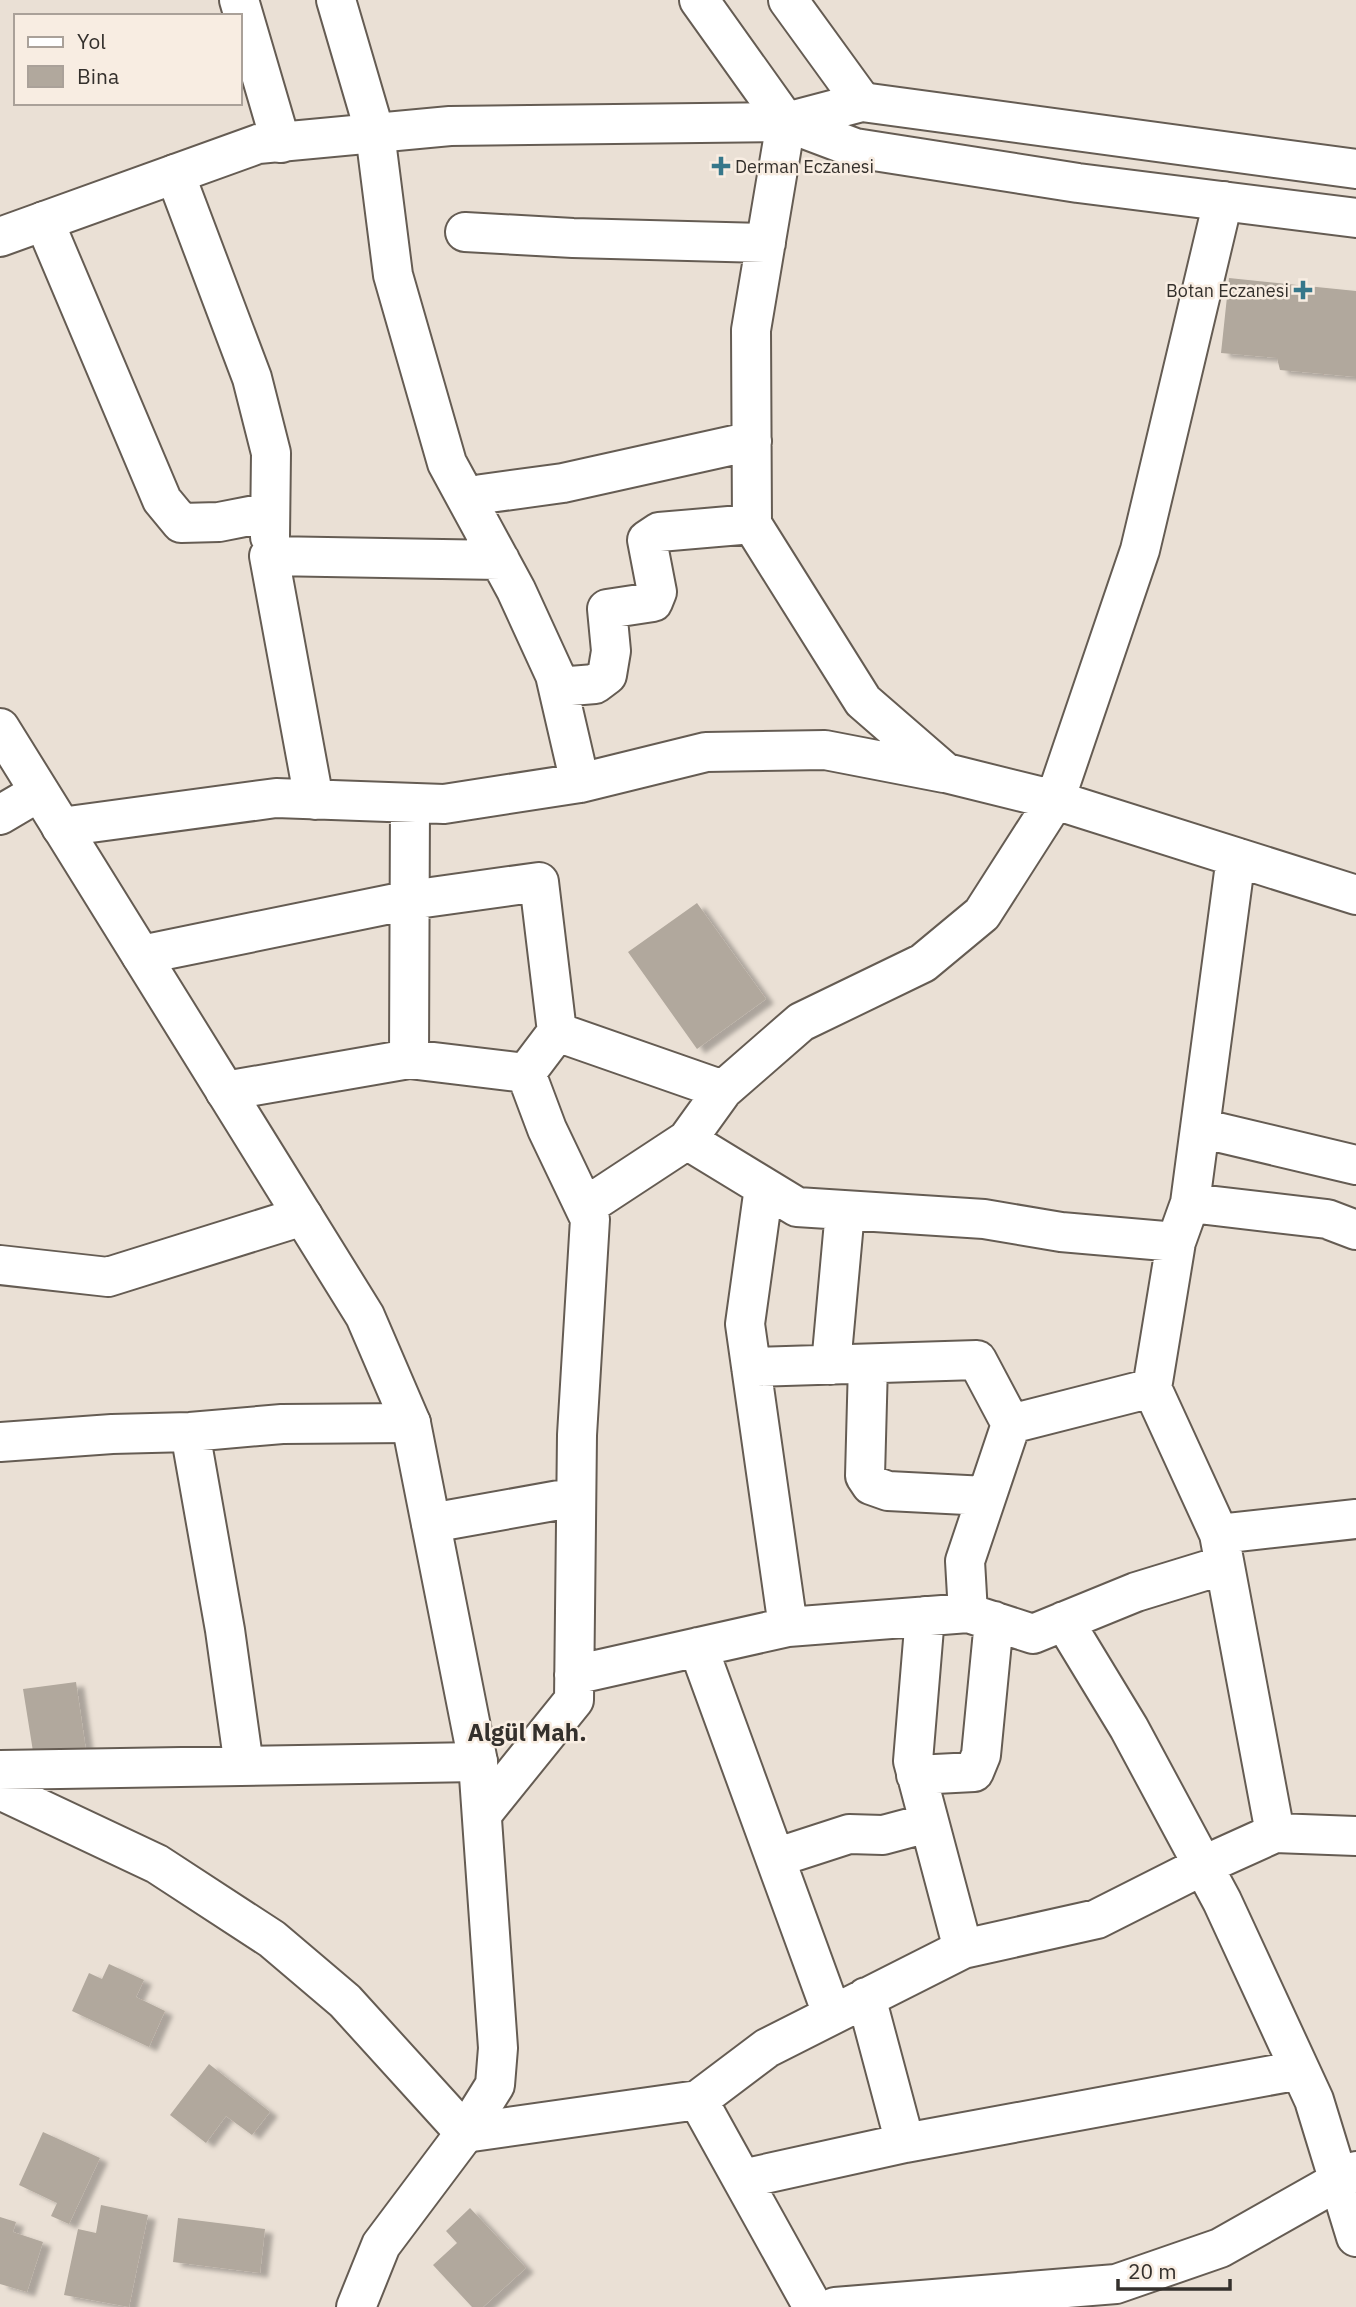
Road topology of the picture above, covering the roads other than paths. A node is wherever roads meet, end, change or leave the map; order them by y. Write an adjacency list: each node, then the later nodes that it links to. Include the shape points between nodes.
1 (239, 0): 8 (street)
2 (336, 0): 7 (street)
3 (699, 0): 6 (street)
4 (788, 0): 5 (street)
5 (862, 102): 6 (street); 9 (street)
6 (786, 122): 7 (street, via 450,126); 11 (street, via 855,148); 16 (street)
7 (375, 133): 8 (street); 18 (street, via 393,275 447,463)
8 (281, 143): 10 (street, via 258,144)
9 (1356, 169)
10 (175, 174): 13 (street); 19 (street, via 252,378 271,453)
11 (1223, 201): 12 (street); 29 (street, via 1140,550)
12 (1356, 218)
13 (44, 221): 15 (street); 19 (street, via 162,500 181,523 219,522)
14 (465, 232): 16 (street)
15 (0, 237)
16 (765, 243): 17 (street, via 751,330)
17 (752, 442): 18 (street); 20 (street)
18 (467, 499): 22 (street)
19 (270, 512): 21 (street)
20 (752, 524): 23 (street, via 659,532 647,540 657,592 653,602 607,609 611,651 607,675 595,684); 25 (street, via 863,701)
21 (269, 556): 22 (street); 28 (street)
22 (500, 560): 23 (street)
23 (558, 687): 26 (street)
24 (0, 729): 27 (street)
25 (946, 774): 26 (street, via 825,750 706,752); 29 (street)
26 (580, 783): 30 (street, via 444,804)
27 (39, 792): 31 (street); 32 (street)
28 (314, 800): 30 (street); 32 (street, via 276,798)
29 (1055, 800): 33 (street); 40 (street, via 982,914 923,963 801,1022)
30 (410, 803): 35 (street)
31 (0, 815)
32 (61, 827): 36 (street)
33 (1236, 857): 34 (street); 42 (street)
34 (1356, 895)
35 (410, 900): 36 (street); 37 (street, via 539,882); 38 (street)
36 (141, 955): 41 (street)
37 (557, 1032): 39 (street); 40 (street)
38 (409, 1059): 39 (street); 41 (street)
39 (526, 1073): 47 (street)
40 (723, 1090): 43 (street)
41 (225, 1091): 49 (street)
42 (1200, 1128): 44 (street); 46 (street)
43 (687, 1140): 45 (street); 47 (street)
44 (1356, 1166)
45 (764, 1187): 48 (street, via 797,1207); 54 (street, via 745,1324)
46 (1189, 1203): 50 (street, via 1327,1219); 51 (street)
47 (584, 1207): 61 (street, via 590,1219)
48 (845, 1210): 51 (street, via 984,1219 1061,1233); 53 (street)
49 (303, 1216): 52 (street, via 108,1277); 56 (street, via 365,1316)
50 (1356, 1230)
51 (1176, 1242): 55 (street)
52 (0, 1265)
53 (849, 1364): 54 (street); 57 (street, via 977,1360); 60 (street, via 865,1476 872,1485 888,1491)
54 (751, 1367): 68 (street)
55 (1152, 1388): 57 (street); 64 (street)
56 (411, 1423): 58 (street, via 282,1424); 63 (street)
57 (1011, 1424): 60 (street)
58 (190, 1432): 59 (street); 72 (street)
59 (0, 1442)
60 (986, 1496): 66 (street, via 965,1562)
61 (576, 1497): 63 (street); 70 (street)
62 (1356, 1519): 64 (street)
63 (430, 1523): 71 (street)
64 (1221, 1550): 67 (street); 78 (street)
65 (925, 1616): 66 (street); 68 (street); 74 (street, via 913,1761)
66 (981, 1617): 67 (street, via 1033,1634); 74 (street, via 981,1755 974,1772)
67 (1064, 1621): 81 (street, via 1129,1728)
68 (788, 1627): 69 (street)
69 (698, 1647): 70 (street); 80 (street)
70 (574, 1675): 76 (street, via 574,1700)
71 (478, 1762): 72 (street); 76 (street)
72 (244, 1766): 73 (street)
73 (0, 1770)
74 (916, 1775): 77 (street)
75 (0, 1790): 87 (street, via 157,1864 272,1939 345,2001)
76 (482, 1814): 87 (street, via 498,2048 495,2085)
77 (928, 1823): 80 (street, via 883,1835 849,1834); 82 (street)
78 (1275, 1833): 79 (street); 81 (street)
79 (1356, 1836)
80 (775, 1858): 84 (street)
81 (1202, 1866): 82 (street, via 1097,1919); 85 (street)
82 (963, 1949): 83 (street)
83 (866, 1997): 84 (street); 88 (street)
84 (832, 2014): 86 (street, via 767,2048)
85 (1300, 2070): 88 (street); 89 (street)
86 (698, 2099): 87 (street); 90 (street)
87 (464, 2133): 92 (street, via 380,2245)
88 (905, 2143): 90 (street)
89 (1347, 2176): 91 (street); 94 (street, via 1220,2248 1116,2284)
90 (742, 2179): 93 (street)
91 (1356, 2237)
92 (356, 2307)
93 (813, 2307)
94 (835, 2307)

